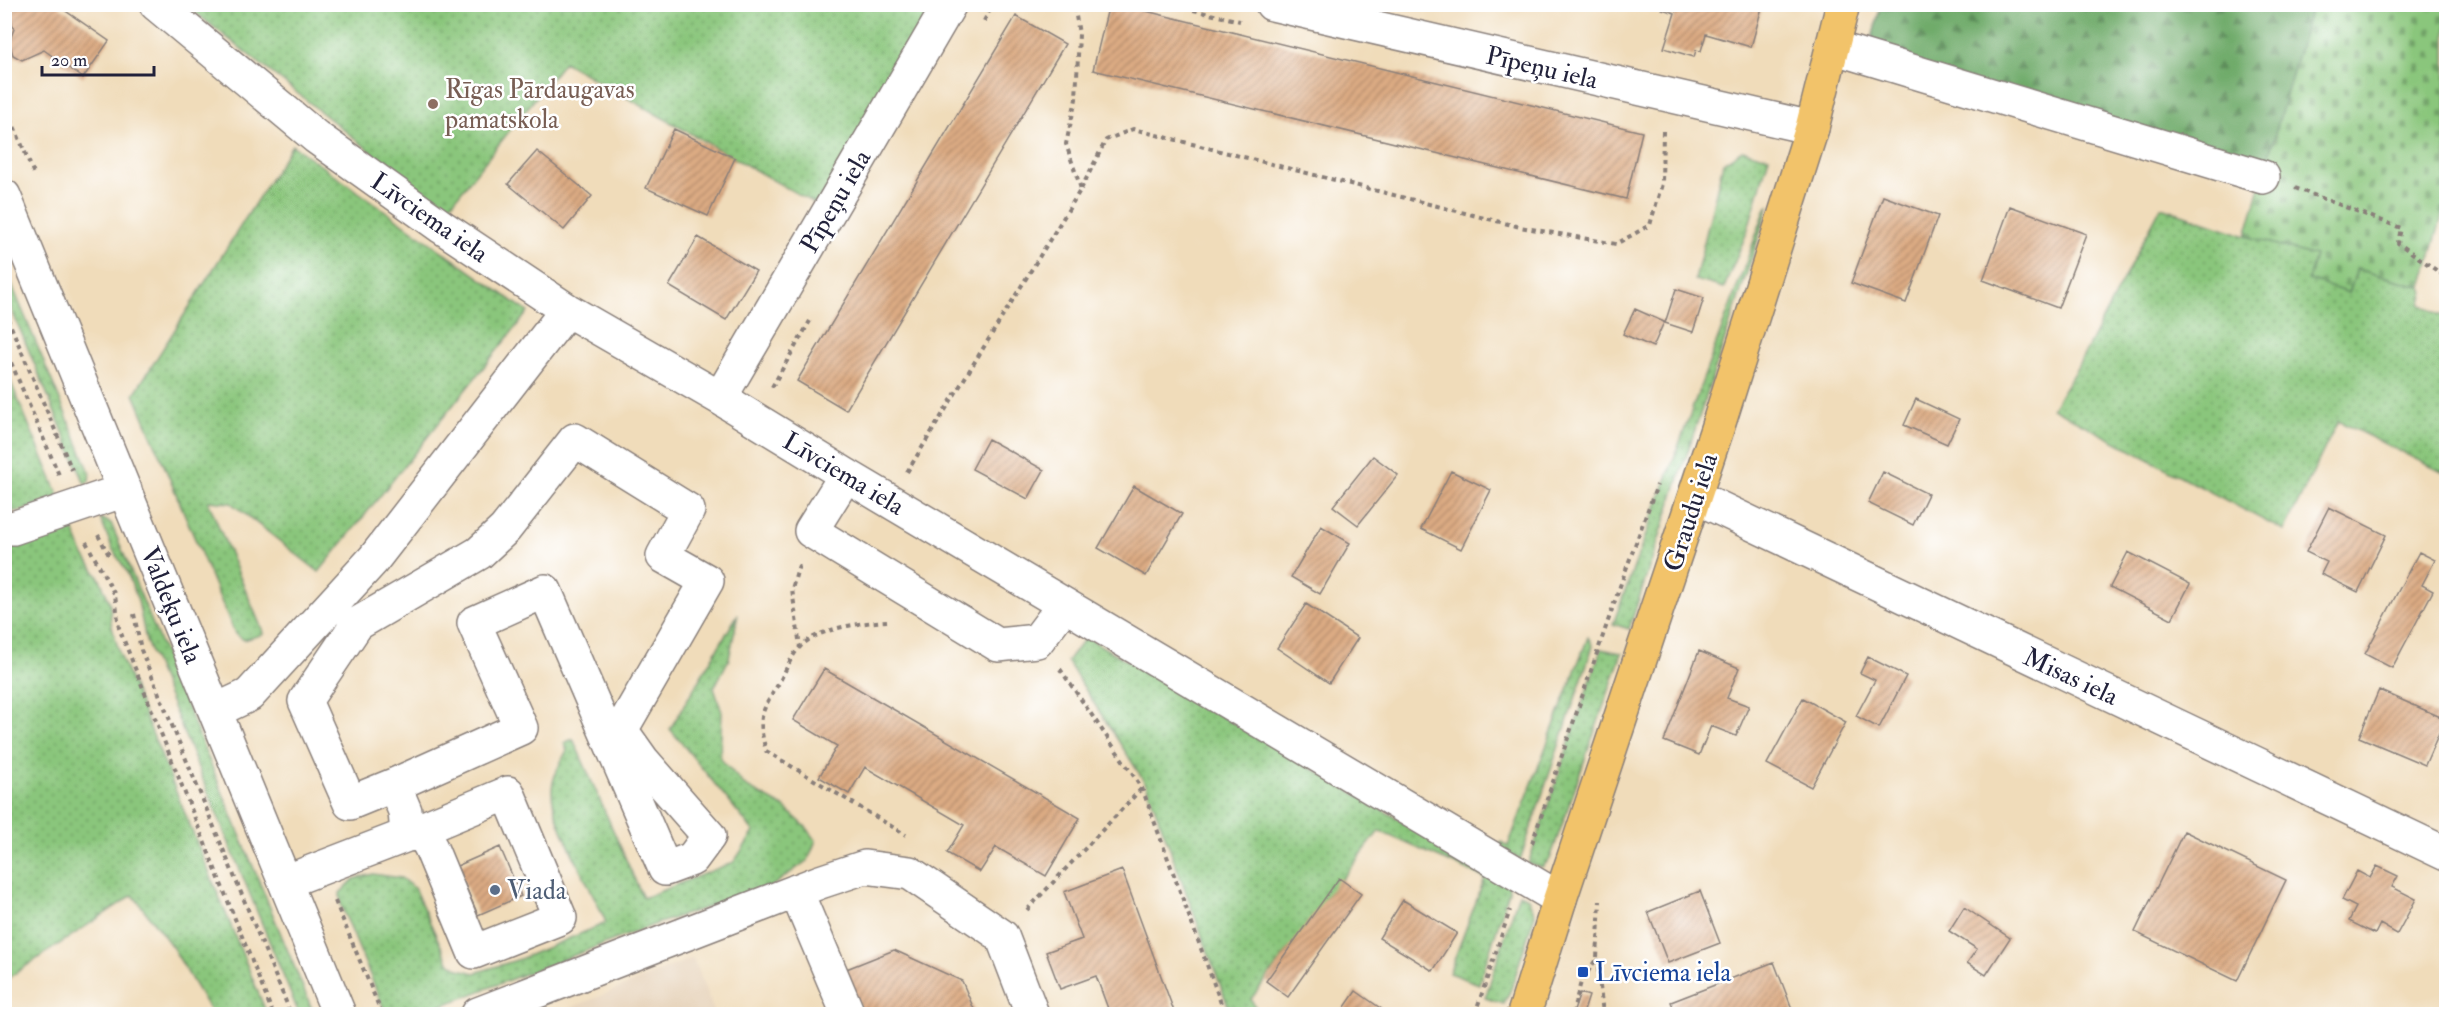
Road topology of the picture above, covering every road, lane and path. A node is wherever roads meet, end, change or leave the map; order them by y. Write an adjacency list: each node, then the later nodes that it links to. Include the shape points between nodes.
1 (156, 4): 16 (street, Līvciema iela, via 316,137)
2 (950, 4): 20 (street, Pīpeņu iela)
3 (993, 4): 7 (path)
4 (1074, 4): 12 (path, via 1079,34 1076,99 1066,144)
5 (1272, 4): 10 (street, Pīpeņu iela)
6 (1843, 4): 8 (main road, Graudu iela)
7 (982, 25)
8 (1832, 46): 10 (main road, Graudu iela); 11 (street)
9 (1664, 126): 12 (path, via 1662,184 1650,225 1616,244 1521,227 1133,129 1106,140)
10 (1812, 128): 26 (main road, Graudu iela)
11 (2263, 177): 14 (path, via 2401,228 2398,243)
12 (1081, 189): 27 (path)
13 (4, 196): 25 (street, Valdeķu iela)
14 (2446, 277)
15 (4, 310): 23 (path)
16 (567, 310): 20 (street, Līvciema iela); 38 (street, via 374,560 249,695)
17 (815, 313): 19 (path)
18 (4, 346): 24 (path)
19 (767, 395)
20 (720, 398): 22 (street, Līvciema iela)
21 (1661, 474): 44 (path)
22 (846, 475): 27 (street, Līvciema iela); 30 (street)
23 (75, 477)
24 (61, 482)
25 (125, 490): 28 (street, via 13,528); 38 (street, Valdeķu iela)
26 (1696, 497): 43 (street, Misas iela); 47 (main road, Graudu iela)
27 (891, 501): 33 (street, Līvciema iela)
28 (4, 527)
29 (96, 529): 32 (path)
30 (811, 531): 34 (street); 37 (path, via 792,589)
31 (84, 537): 50 (path, via 115,595 119,628)
32 (116, 567)
33 (1064, 605): 36 (street); 44 (street, Līvciema iela)
34 (939, 609): 36 (street, via 998,645); 37 (path, via 906,619 842,627)
35 (133, 611): 51 (path, via 141,650)
36 (1037, 641): 40 (path)
37 (800, 647): 42 (path, via 761,712 766,751)
38 (215, 711): 45 (street, Valdeķu iela)
39 (394, 785): 39 (street, via 350,803 305,701 357,624 478,553 505,529 575,440 688,510 663,556 707,581 621,730 709,836 692,859 665,868 545,591 474,623 520,728); 41 (street, via 405,811)
40 (1142, 788): 48 (path, via 1026,911); 56 (path)
41 (407, 835): 41 (street, via 418,833 426,838 474,952 560,918 508,794); 45 (street)
42 (909, 836)
43 (2446, 854)
44 (1521, 877): 47 (street, Līvciema iela); 57 (path)
45 (285, 882): 52 (street, Valdeķu iela)
46 (796, 891): 53 (street); 54 (street); 55 (street, via 866,867 910,873 1002,936)
47 (1560, 899): 58 (main road, Graudu iela)
48 (1018, 904)
49 (1597, 958): 59 (path)
50 (273, 1014)
51 (291, 1014)
52 (339, 1014)
53 (478, 1014)
54 (848, 1014)
55 (1032, 1014)
56 (1225, 1014)
57 (1475, 1014)
58 (1524, 1014)
59 (1603, 1014)

